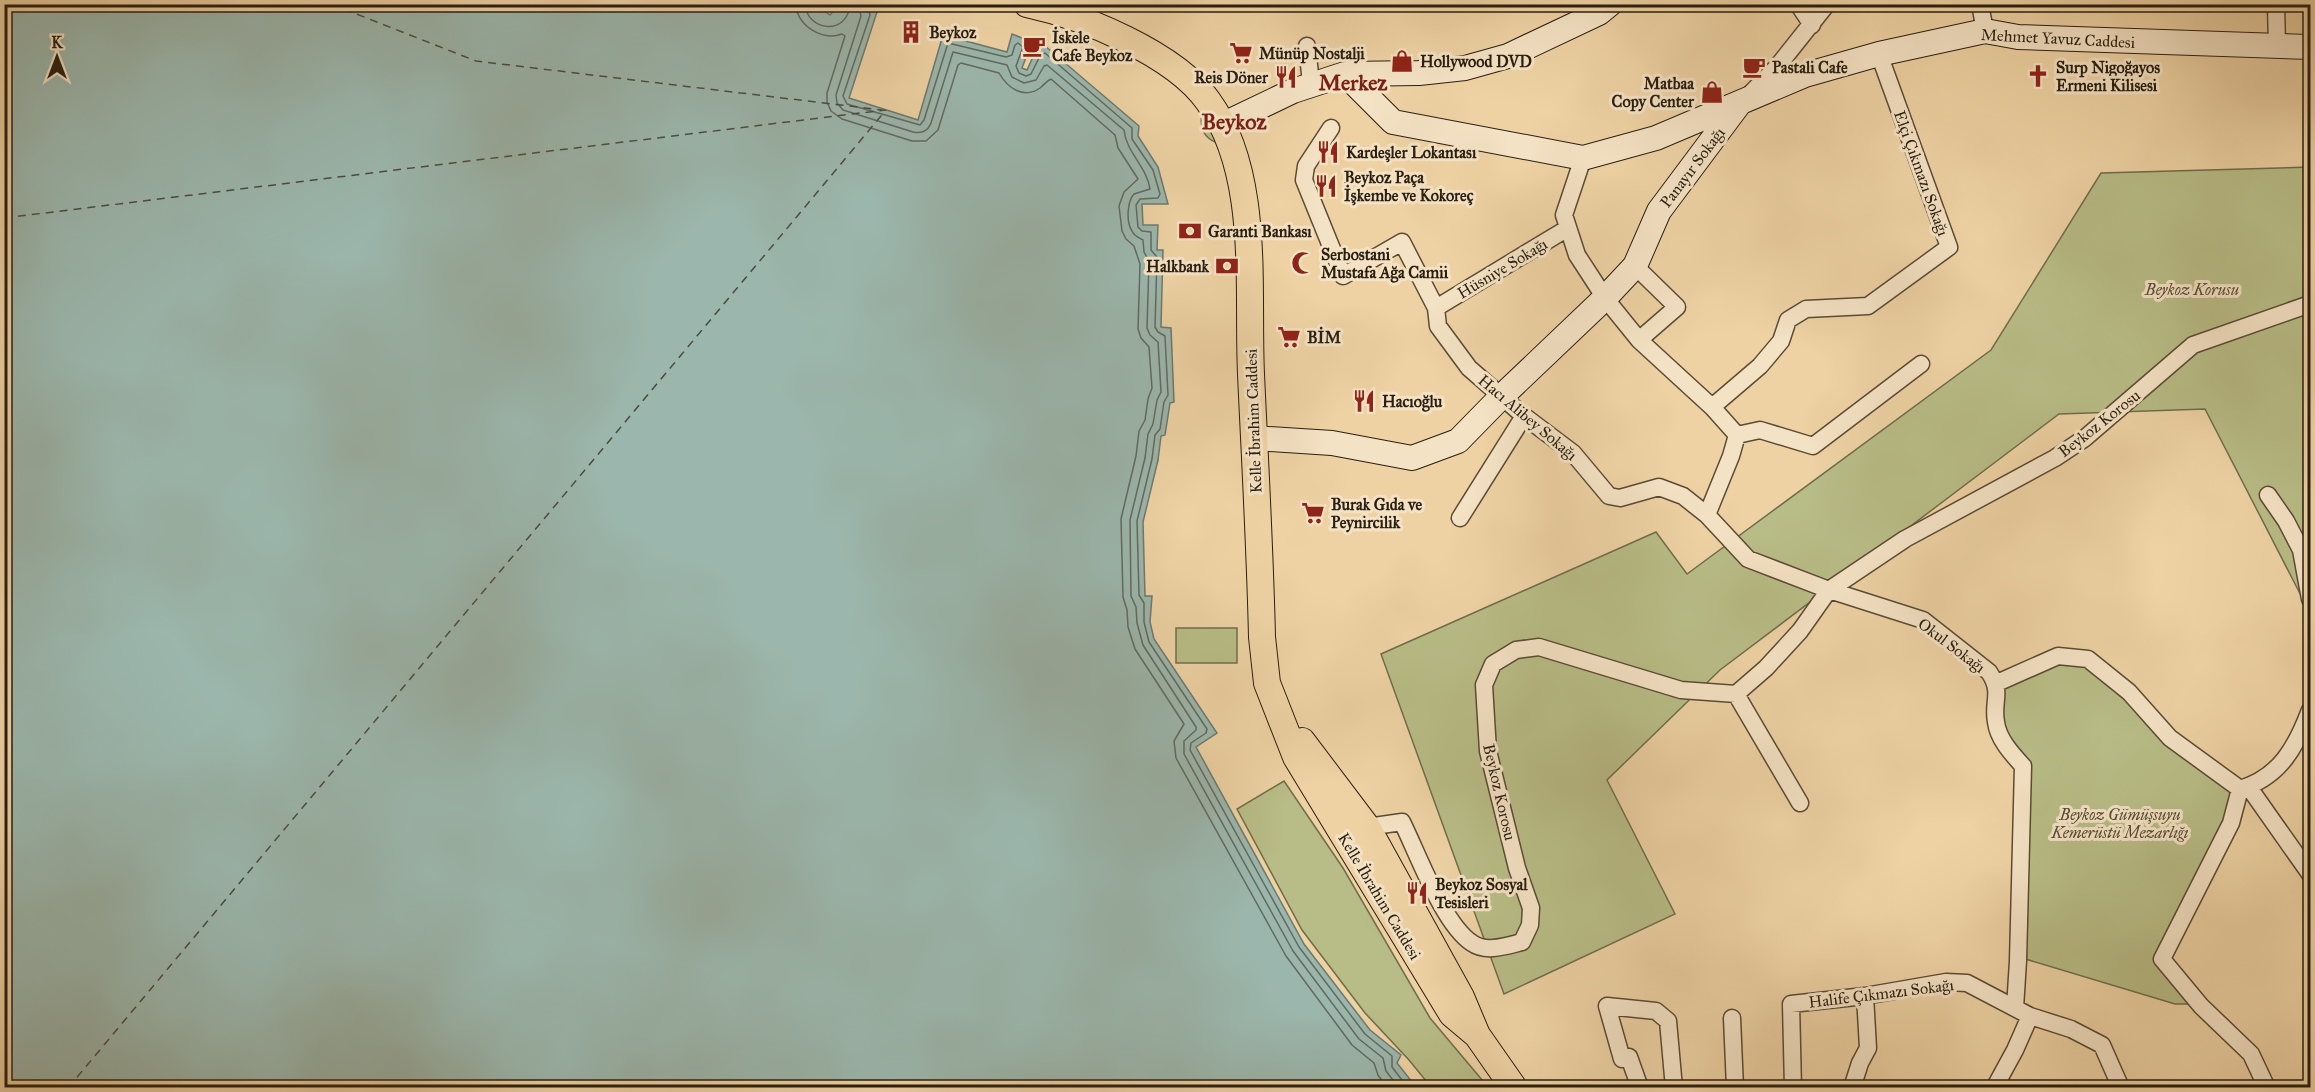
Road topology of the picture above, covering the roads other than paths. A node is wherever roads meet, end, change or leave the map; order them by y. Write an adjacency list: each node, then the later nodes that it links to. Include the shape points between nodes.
1 (1027, 4): 16 (main road, Kelle İbrahim Caddesi, via 1065,14 1139,46 1185,75 1209,102)
2 (1610, 4): 13 (street, via 1599,13 1508,56 1466,68)
3 (1798, 4): 7 (street)
4 (1827, 4): 7 (street)
5 (1980, 4): 8 (street)
6 (2276, 4): 10 (street)
7 (1812, 25): 15 (street)
8 (1985, 31): 10 (street, Mehmet Yavuz Caddesi, via 2018,37); 12 (street, Mehmet Yavuz Caddesi)
9 (1307, 46): 14 (street)
10 (2277, 47): 11 (street, Mehmet Yavuz Caddesi)
11 (2310, 47)
12 (1879, 54): 15 (street, Mehmet Yavuz Caddesi, via 1805,75); 27 (street, Elçi Çıkmazı Sokağı, via 1949,247 1868,306 1806,309 1788,320 1780,341 1760,366)
13 (1345, 74): 14 (street); 18 (street, Mehmet Yavuz Caddesi, via 1393,122)
14 (1311, 83): 16 (street)
15 (1740, 103): 18 (street, Mehmet Yavuz Caddesi, via 1656,138); 20 (street, Panayır Sokağı, via 1659,212)
16 (1222, 125): 30 (main road, Kelle İbrahim Caddesi, via 1241,178 1248,229)
17 (1330, 128): 23 (street, Hacı Alibey Sokağı, via 1306,166 1304,180 1343,276 1402,242)
18 (1582, 158): 19 (street, via 1564,215)
19 (1568, 228): 21 (street, via 1577,255); 23 (street, Hüsniye Sokağı)
20 (1635, 266): 21 (street, Panayır Sokağı); 24 (street, via 1677,307)
21 (1605, 298): 24 (street); 26 (street, Panayır Sokağı)
22 (2310, 304): 34 (street, Beykoz Korosu, via 2193,345 2085,438 1905,539)
23 (1436, 308): 26 (street, Hacı Alibey Sokağı, via 1438,326 1469,368)
24 (1639, 340): 27 (street)
25 (1921, 364): 29 (street, via 1813,446 1760,430)
26 (1501, 397): 28 (street, Hacı Alibey Sokağı); 30 (street, Panayır Sokağı, via 1458,441 1412,458 1332,443)
27 (1712, 407): 29 (street)
28 (1524, 416): 32 (street, Hacı Alibey Sokağı, via 1573,453 1609,496 1620,498 1659,487 1683,496); 33 (street)
29 (1737, 435): 32 (street)
30 (1254, 438): 39 (main road, Kelle İbrahim Caddesi, via 1264,662 1267,683)
31 (2268, 495): 35 (street, via 2301,550)
32 (1707, 515): 34 (street, Okul Sokağı, via 1748,559)
33 (1460, 518)
34 (1828, 590): 36 (street, Okul Sokağı, via 1923,620 1989,672); 37 (street, via 1800,632)
35 (2310, 599)
36 (1997, 683): 40 (street, via 2058,656 2088,659 2129,692 2170,738); 45 (street, Okul Sokağı, via 1996,723 2007,748 2023,766)
37 (1736, 694): 41 (street); 42 (street, Beykoz Korosu, via 1681,690 1539,647 1516,650 1493,664 1484,685 1488,751 1531,908 1530,926 1522,942 1493,949 1472,944 1449,920 1402,822)
38 (2310, 710): 40 (street, via 2284,760 2264,780)
39 (1281, 717): 42 (main road, Kelle İbrahim Caddesi); 48 (main road, Kelle İbrahim Caddesi, via 1296,758 1452,1014)
40 (2244, 788): 43 (street); 57 (street, via 2162,959 2200,1006 2251,1054)
41 (1800, 803)
42 (1367, 827): 48 (main road, Kelle İbrahim Caddesi, via 1461,997)
43 (2310, 874)
44 (1865, 996): 45 (street, Halife Çıkmazı Sokağı, via 1946,982 1967,983); 53 (street, Halife Çıkmazı Sokağı, via 1791,1004); 54 (street, via 1868,1048)
45 (2015, 1008): 46 (street, Halife Çıkmazı Sokağı)
46 (2030, 1016): 55 (street); 56 (street, Halife Çıkmazı Sokağı, via 2071,1029 2102,1045)
47 (1732, 1018): 52 (street)
48 (1477, 1035): 49 (main road, Kelle İbrahim Caddesi)
49 (1514, 1088)
50 (1640, 1088): 51 (street, via 1629,1057 1622,1059 1607,1006 1656,1011 1668,1021)
51 (1674, 1088)
52 (1735, 1088)
53 (1793, 1088)
54 (1852, 1088)
55 (1997, 1088)
56 (2121, 1088)
57 (2267, 1088)

